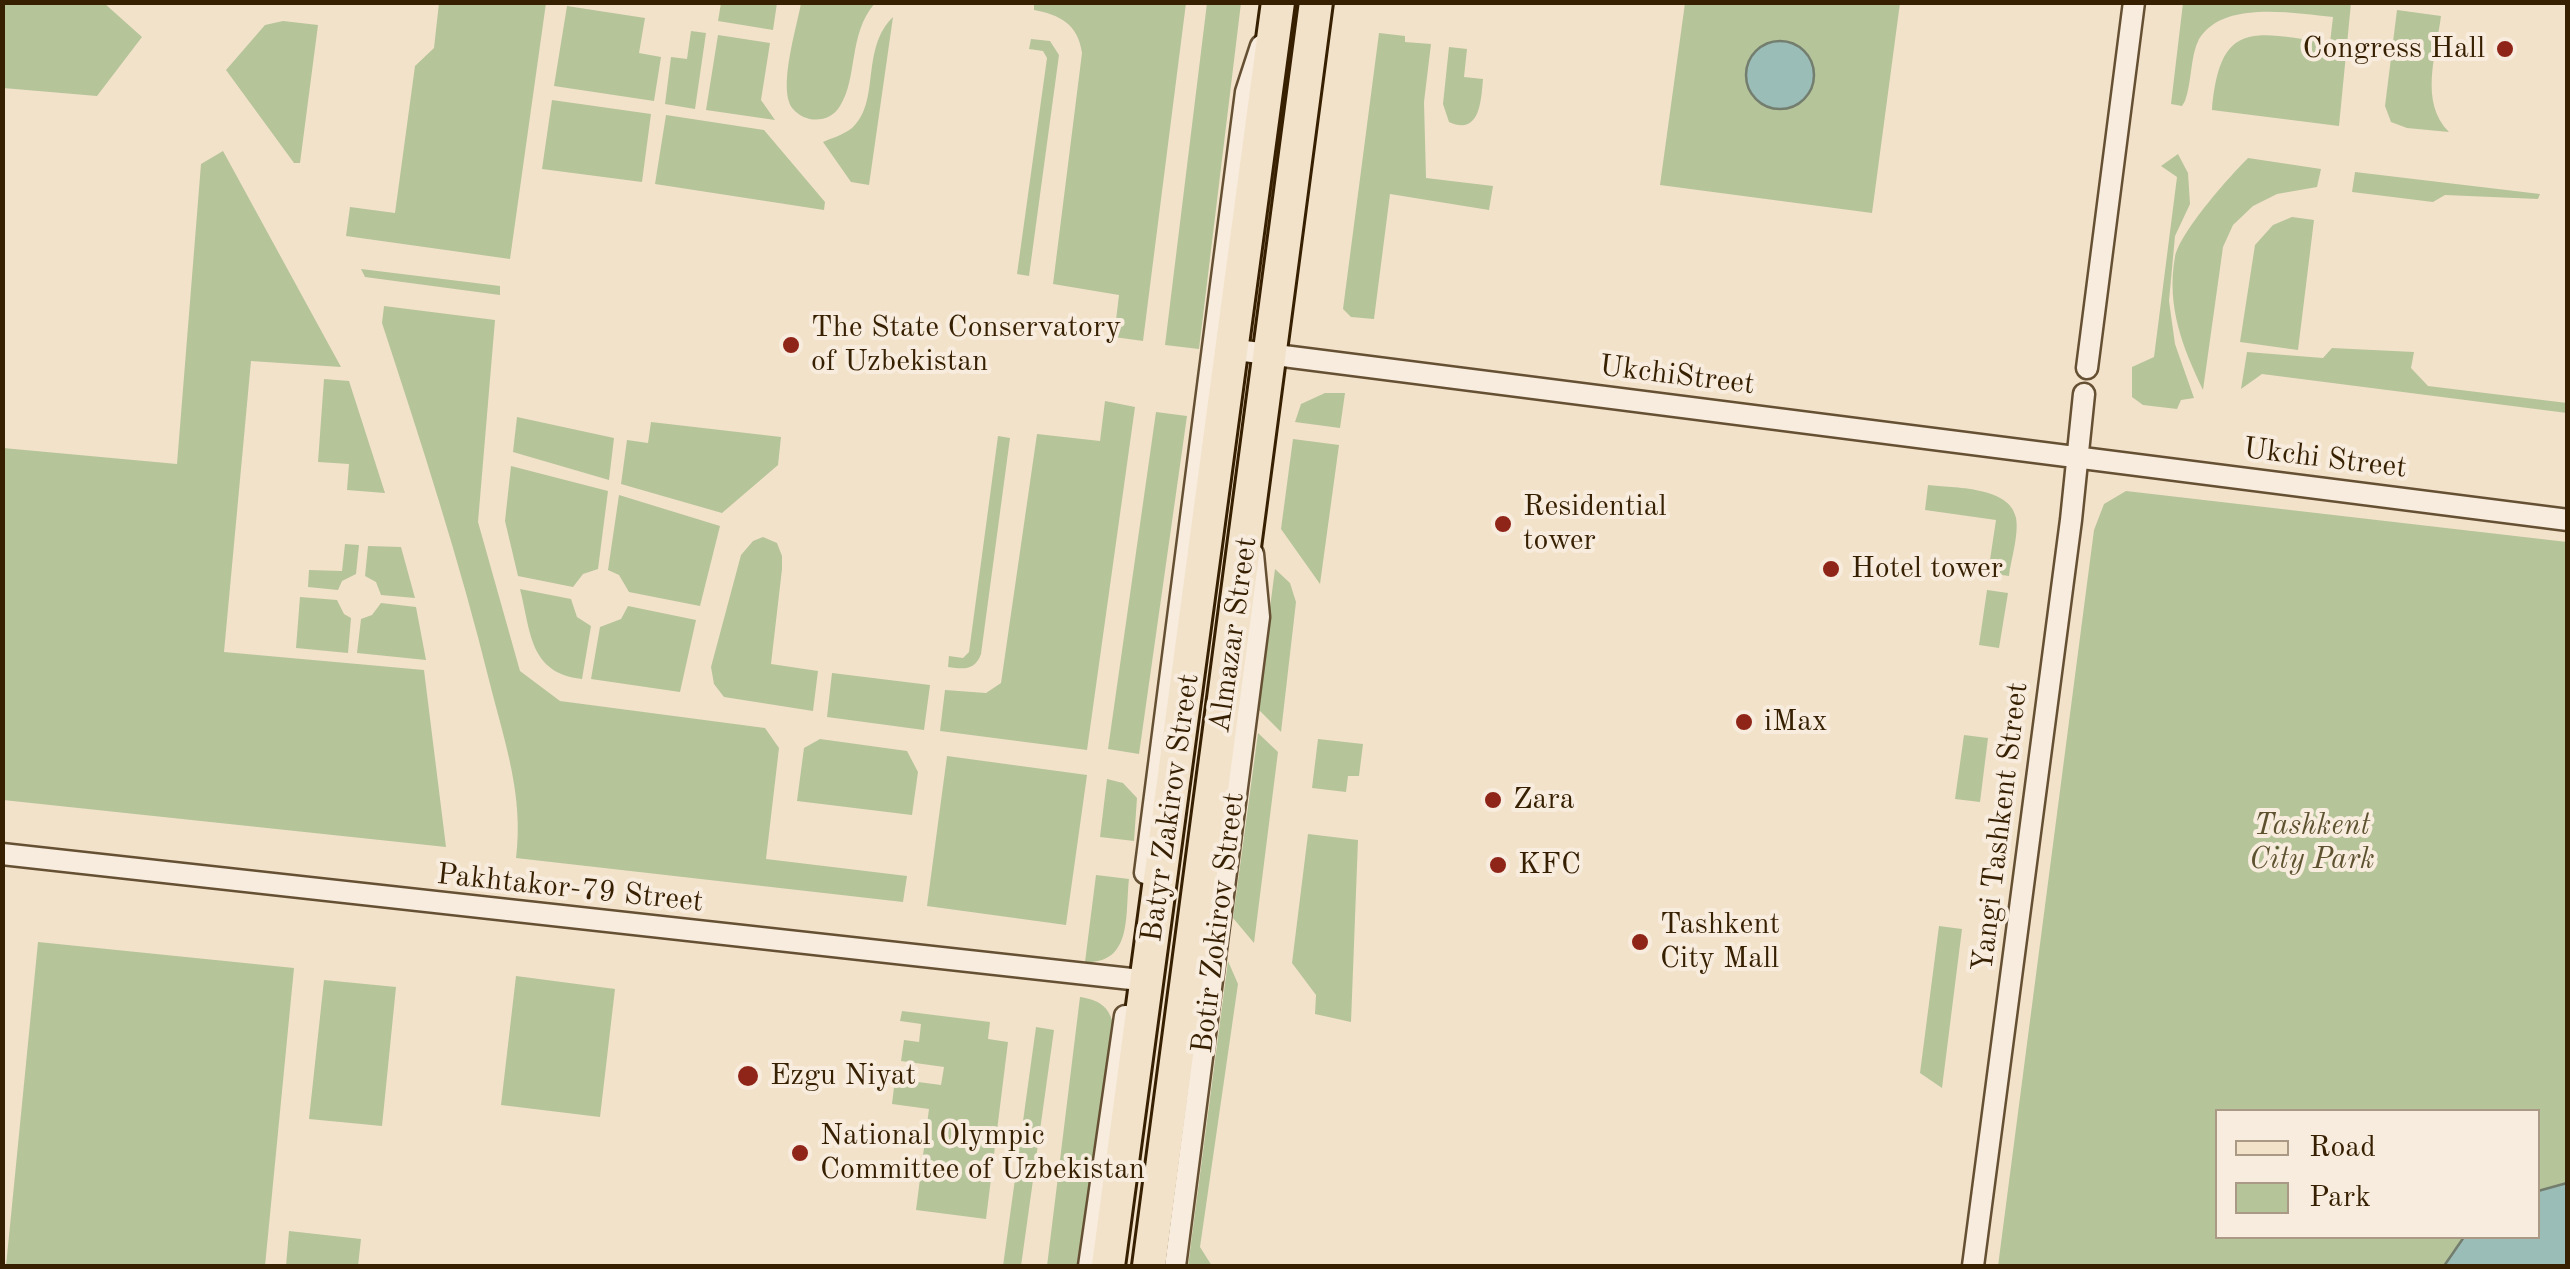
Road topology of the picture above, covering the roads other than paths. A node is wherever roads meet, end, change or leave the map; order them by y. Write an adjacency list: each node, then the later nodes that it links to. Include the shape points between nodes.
1 (1277, 2): 4 (main road)
2 (1316, 2): 5 (main road, Almazar Street)
3 (2134, 2): 6 (street)
4 (1223, 348): 5 (street); 12 (street); 14 (main road, Batyr Zakirov Street)
5 (1271, 354): 8 (street, UkchiStreet); 9 (main road, Almazar Street)
6 (2087, 368)
7 (2084, 394): 8 (street, Yangi Tashkent Street)
8 (2076, 457): 10 (street, Ukchi Street); 17 (street, Yangi Tashkent Street)
9 (1249, 520): 15 (main road, Almazar Street); 16 (street, Botir Zokirov Street, via 1260,617)
10 (2568, 520)
11 (2, 854): 12 (street, Pakhtakor-79 Street)
12 (1131, 980): 13 (street)
13 (1089, 1266)
14 (1108, 1266)
15 (1148, 1266)
16 (1175, 1266)
17 (1974, 1266)

